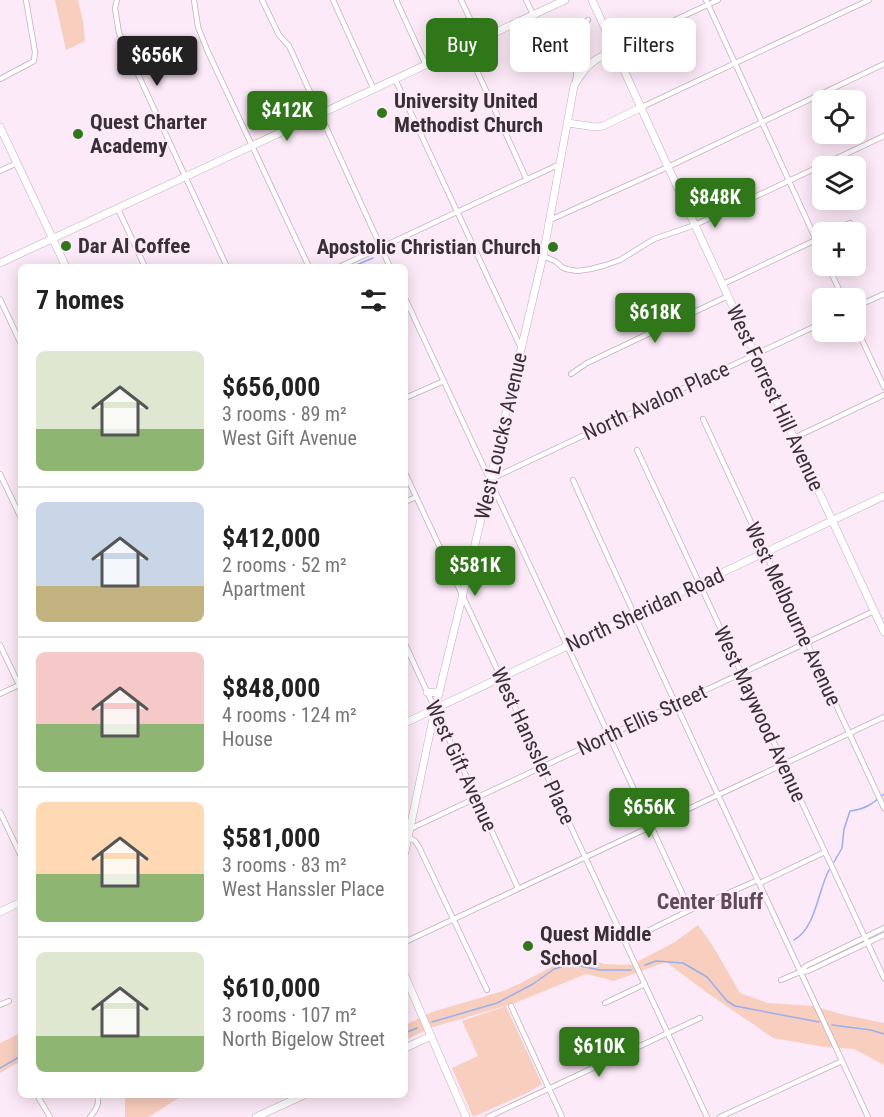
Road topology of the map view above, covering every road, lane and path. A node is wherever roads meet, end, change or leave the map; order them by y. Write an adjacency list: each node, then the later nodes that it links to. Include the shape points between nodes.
1 (26, 0): 26 (street, via 34,61)
2 (117, 0): 41 (street, via 119,33)
3 (194, 0): 36 (street, via 198,27 208,52)
4 (262, 0): 31 (street, via 279,35 289,46)
5 (333, 0): 29 (street)
6 (396, 0): 22 (street)
7 (461, 0): 15 (street)
8 (526, 0): 14 (street)
9 (565, 0): 14 (main road)
10 (592, 0): 17 (main road, West Forrest Hill Avenue)
11 (718, 0): 13 (street)
12 (869, 0): 20 (street)
13 (707, 2): 16 (street); 20 (street)
14 (533, 14): 18 (main road)
15 (470, 18)
16 (675, 18)
17 (602, 21)
18 (498, 31)
19 (602, 56): 28 (main road, via 587,66)
20 (735, 64): 30 (street); 32 (street)
21 (884, 64): 32 (street)
22 (426, 65): 27 (main road)
23 (477, 72): 42 (street)
24 (576, 72): 28 (street, West Loucks Avenue)
25 (626, 72): 30 (main road, West Forrest Hill Avenue)
26 (0, 79)
27 (396, 79): 29 (main road); 45 (street)
28 (574, 86): 33 (main road, West Loucks Avenue)
29 (374, 90): 31 (main road)
30 (642, 107): 33 (main road, via 595,128); 39 (main road, West Forrest Hill Avenue)
31 (320, 114): 36 (main road); 51 (street)
32 (762, 122): 39 (street); 43 (street)
33 (568, 123): 38 (main road, West Loucks Avenue)
34 (0, 127): 37 (main road)
35 (884, 136): 43 (street)
36 (252, 144): 41 (main road); 57 (street)
37 (17, 163): 40 (street); 49 (main road)
38 (560, 164): 42 (street); 46 (main road, West Loucks Avenue)
39 (668, 166): 46 (street); 47 (main road, West Forrest Hill Avenue)
40 (0, 171)
41 (186, 175): 44 (main road); 56 (street)
42 (527, 180): 45 (street)
43 (789, 181): 47 (street); 48 (street)
44 (118, 208): 49 (main road); 55 (street)
45 (457, 212): 51 (street); 69 (street)
46 (550, 220): 52 (main road, West Loucks Avenue)
47 (695, 225): 52 (street, via 661,237 620,260 591,269 566,269); 60 (main road, West Forrest Hill Avenue)
48 (812, 231)
49 (52, 238): 53 (main road); 54 (main road)
50 (812, 242): 60 (street)
51 (381, 248): 58 (street); 59 (street)
52 (543, 256): 69 (main road, West Loucks Avenue)
53 (0, 263)
54 (65, 264)
55 (144, 264)
56 (226, 264)
57 (308, 264)
58 (346, 264)
59 (389, 264)
60 (723, 284): 62 (main road, West Forrest Hill Avenue)
61 (884, 294): 64 (street)
62 (728, 296): 70 (main road, West Forrest Hill Avenue); 71 (street)
63 (0, 299): 67 (street)
64 (866, 302)
65 (408, 304): 72 (street)
66 (812, 328): 70 (street, North Avalon Place)
67 (18, 338)
68 (863, 342): 73 (street)
69 (521, 348): 80 (main road, West Loucks Avenue)
70 (755, 354): 77 (main road, West Forrest Hill Avenue); 80 (street, North Avalon Place)
71 (571, 374)
72 (444, 381): 75 (street); 80 (street)
73 (884, 387)
74 (884, 395): 77 (street)
75 (408, 397)
76 (703, 419): 88 (street, West Melbourne Avenue)
77 (794, 438): 87 (main road, West Forrest Hill Avenue)
78 (638, 450): 89 (street, West Maywood Avenue)
79 (0, 474): 86 (street)
80 (491, 479): 90 (main road, West Loucks Avenue); 96 (street)
81 (408, 480): 84 (street, West Hanssler Place)
82 (573, 480): 92 (street)
83 (884, 496): 87 (main road, North Sheridan Road)
84 (416, 497): 85 (street); 90 (street, West Hanssler Place)
85 (408, 501)
86 (18, 512)
87 (832, 521): 88 (main road, North Sheridan Road); 91 (main road, West Forrest Hill Avenue)
88 (765, 553): 89 (main road, North Sheridan Road); 94 (street, West Melbourne Avenue)
89 (699, 584): 92 (main road, North Sheridan Road); 98 (street, West Maywood Avenue)
90 (462, 595): 99 (street, West Hanssler Place); 103 (main road, West Loucks Avenue)
91 (874, 611): 93 (main road, West Forrest Hill Avenue); 94 (street, North Ellis Street)
92 (633, 615): 96 (main road, North Sheridan Road); 105 (street)
93 (884, 632)
94 (807, 643): 98 (street, North Ellis Street); 111 (street, West Melbourne Avenue)
95 (0, 645): 100 (street)
96 (567, 646): 99 (main road, North Sheridan Road); 112 (street)
97 (408, 651): 102 (street, West Gift Avenue)
98 (741, 674): 105 (street, North Ellis Street); 113 (street, West Maywood Avenue)
99 (501, 678): 106 (main road, North Sheridan Road); 114 (street, West Hanssler Place)
100 (18, 682)
101 (18, 687): 104 (street)
102 (427, 692): 103 (main road); 106 (street, West Gift Avenue)
103 (439, 693): 106 (main road, West Loucks Avenue)
104 (0, 694)
105 (675, 705): 112 (street, North Ellis Street); 115 (street)
106 (435, 708): 108 (main road, North Sheridan Road); 109 (main road, West Loucks Avenue); 110 (street, West Gift Avenue)
107 (884, 717): 111 (street)
108 (408, 722)
109 (432, 724): 110 (main road); 120 (main road, West Loucks Avenue)
110 (443, 726): 116 (street, West Gift Avenue)
111 (849, 733): 113 (street); 117 (street, West Melbourne Avenue)
112 (609, 736): 114 (street, North Ellis Street); 119 (street)
113 (784, 764): 115 (street); 123 (street, West Maywood Avenue)
114 (542, 767): 116 (street, North Ellis Street); 124 (street, West Hanssler Place)
115 (718, 794): 119 (street); 125 (street)
116 (476, 798): 120 (street, North Ellis Street); 126 (street, West Gift Avenue)
117 (884, 808)
118 (0, 812): 122 (street)
119 (651, 826): 124 (street); 128 (street)
120 (410, 829): 121 (main road, West Loucks Avenue)
121 (408, 837): 130 (street, via 417,843)
122 (18, 850)
123 (825, 852): 125 (street); 133 (street, West Maywood Avenue)
124 (585, 857): 126 (street); 135 (street, West Hanssler Place)
125 (759, 882): 128 (street); 137 (street)
126 (518, 888): 130 (street)
127 (18, 903): 129 (main road)
128 (690, 910): 135 (street)
129 (0, 912)
130 (453, 919): 134 (street); 142 (street)
131 (884, 928): 133 (street)
132 (884, 935): 136 (street)
133 (865, 937): 136 (street, West Maywood Avenue); 137 (street)
134 (408, 941)
135 (626, 942): 141 (street, West Hanssler Place)
136 (868, 943): 137 (street); 138 (street, West Maywood Avenue)
137 (800, 972): 139 (street); 151 (street)
138 (884, 978)
139 (782, 980)
140 (408, 983): 149 (main road)
141 (645, 984): 144 (street); 148 (street, West Hanssler Place)
142 (486, 990)
143 (9, 1001): 145 (street)
144 (605, 1003)
145 (0, 1005)
146 (511, 1006): 152 (street)
147 (700, 1018): 148 (street)
148 (668, 1033): 152 (street); 164 (street, West Hanssler Place)
149 (431, 1036): 150 (main road); 161 (main road)
150 (408, 1047)
151 (842, 1061): 165 (street); 166 (street)
152 (549, 1088): 162 (street); 163 (street)
153 (38, 1098): 156 (street)
154 (98, 1098): 160 (street, via 98,1107)
155 (298, 1098): 157 (main road)
156 (42, 1106): 158 (street); 159 (street)
157 (260, 1116)
158 (43, 1117)
159 (50, 1117)
160 (90, 1117)
161 (466, 1117)
162 (488, 1117)
163 (562, 1117)
164 (707, 1117)
165 (720, 1117)
166 (868, 1117)

